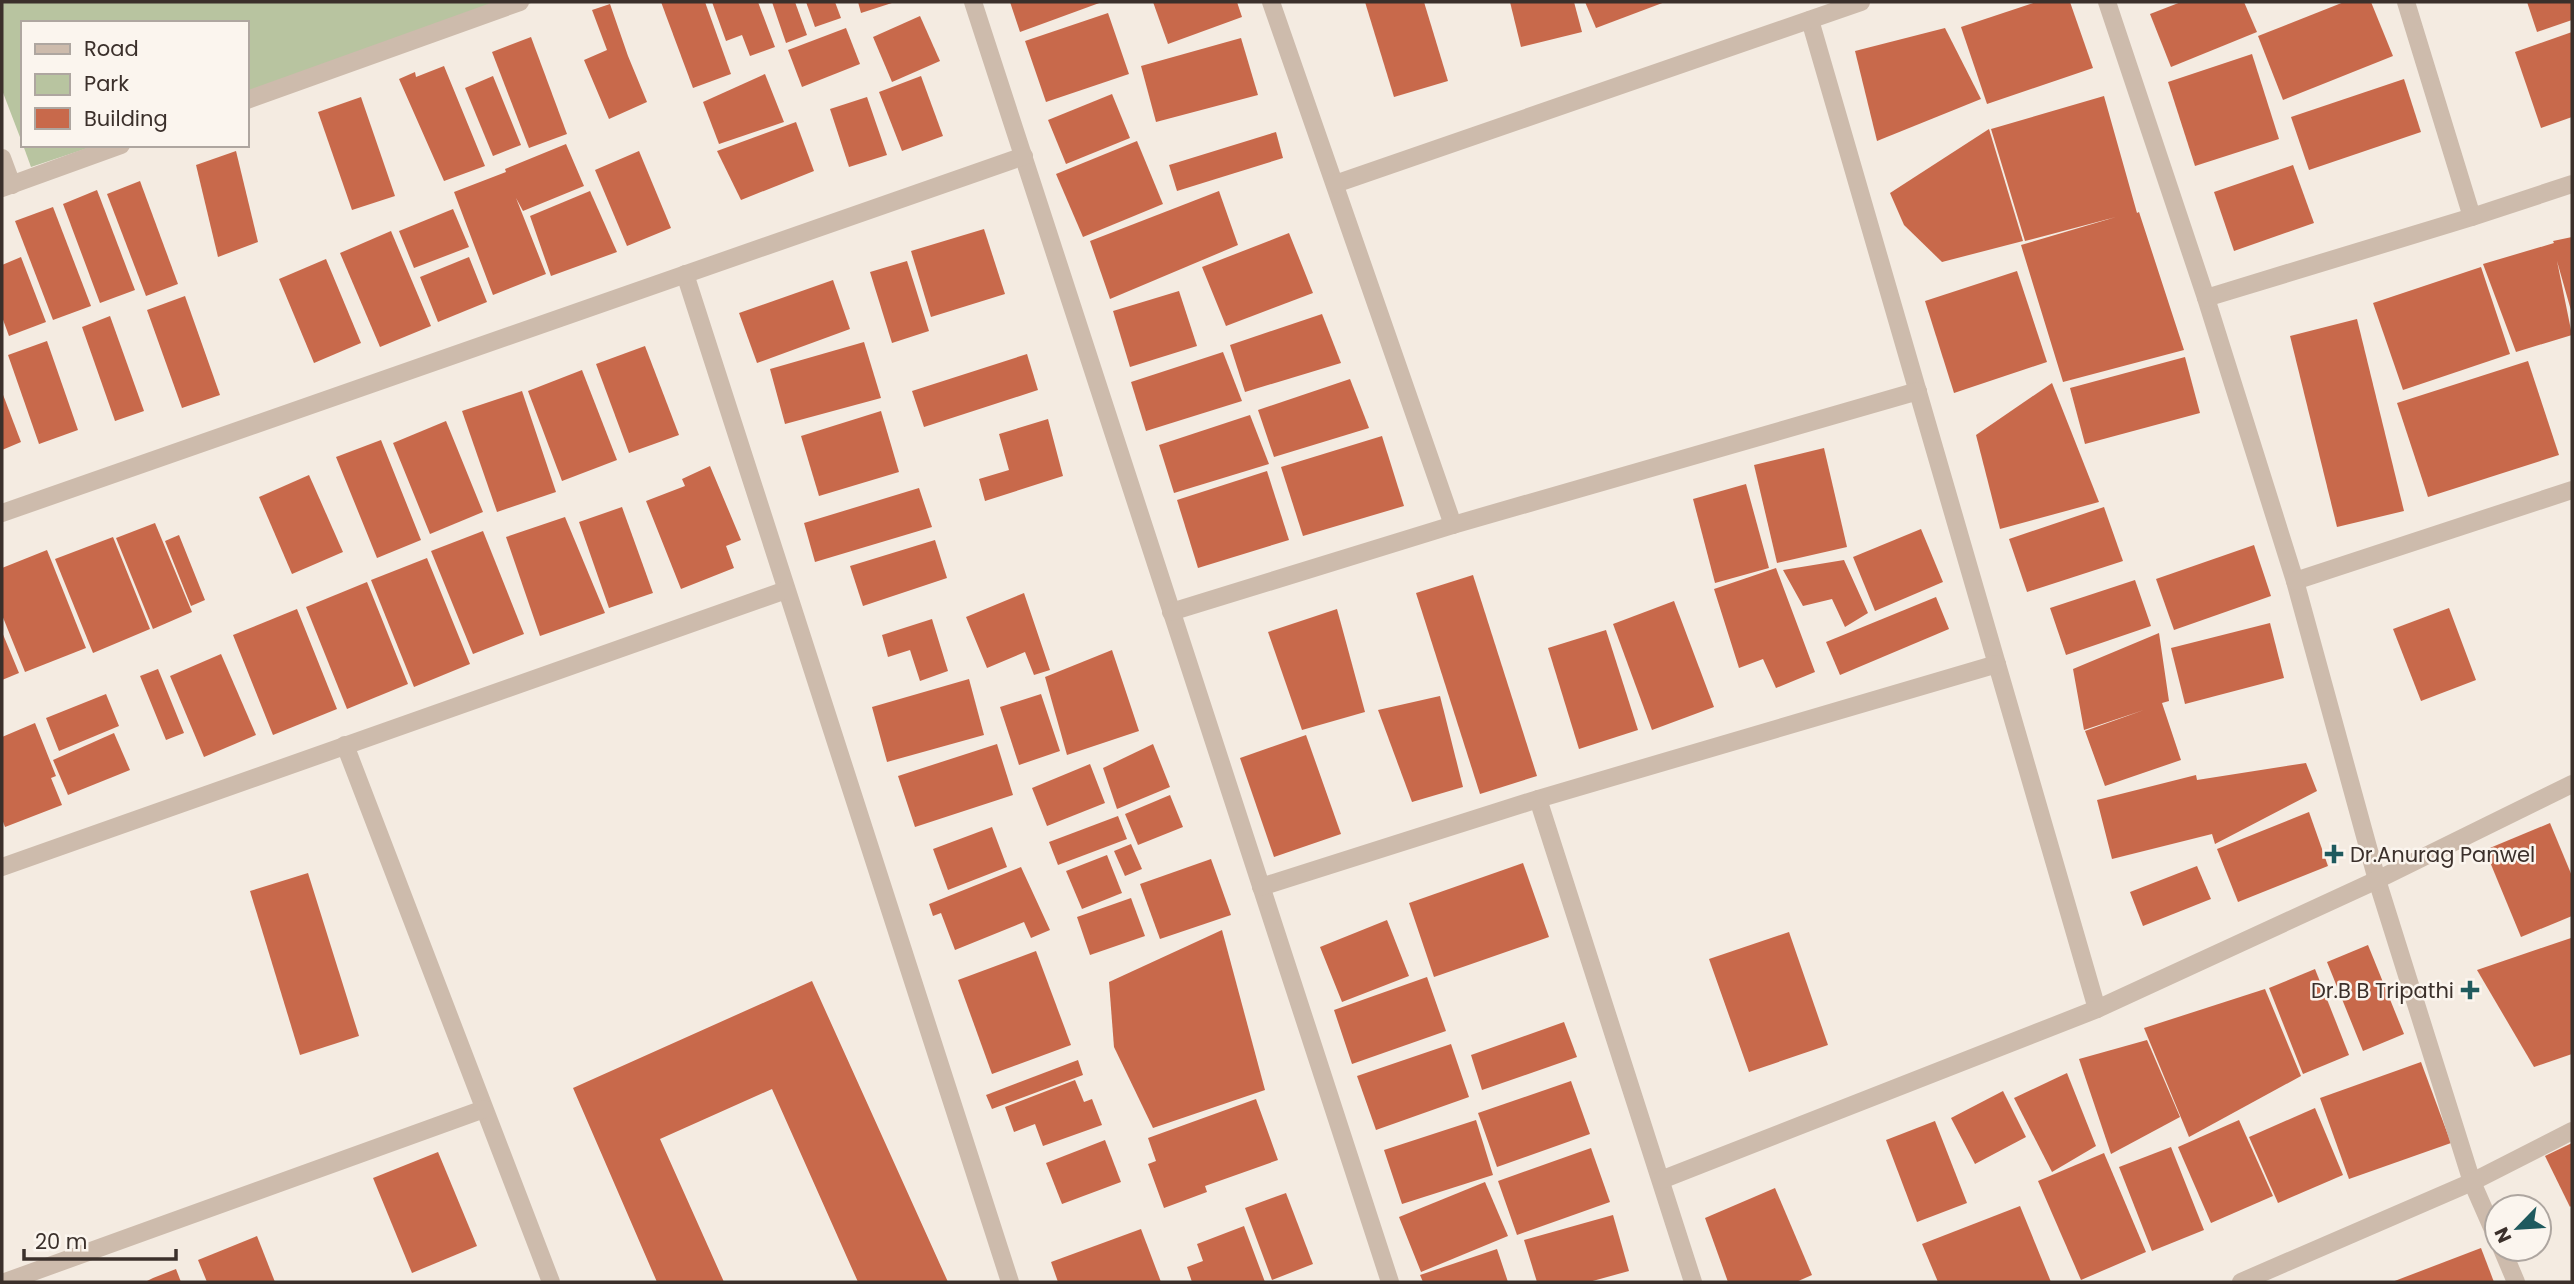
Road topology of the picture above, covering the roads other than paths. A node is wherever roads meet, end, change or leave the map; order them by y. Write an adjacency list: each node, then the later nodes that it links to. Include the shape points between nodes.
1 (520, 2): 8 (street)
2 (973, 2): 10 (street)
3 (1271, 2): 12 (street)
4 (1861, 2): 7 (street)
5 (2108, 2): 17 (street)
6 (2406, 2): 15 (street)
7 (1811, 20): 12 (street); 18 (street)
8 (248, 100)
9 (115, 147): 14 (street)
10 (1024, 156): 16 (street); 24 (street)
11 (2, 158): 14 (street)
12 (1335, 184): 21 (street)
13 (2572, 184): 15 (street)
14 (7, 186)
15 (2472, 218): 17 (street)
16 (685, 274): 20 (street); 23 (street)
17 (2206, 298): 22 (street)
18 (1917, 391): 21 (street); 25 (street)
19 (2572, 490): 22 (street)
20 (2, 513)
21 (1452, 525): 24 (street)
22 (2295, 581): 30 (street)
23 (786, 590): 26 (street); 41 (street)
24 (1171, 611): 31 (street)
25 (1997, 664): 28 (street); 32 (street)
26 (345, 745): 29 (street); 33 (street)
27 (2572, 784): 30 (street)
28 (1538, 799): 31 (street); 35 (street)
29 (2, 867)
30 (2377, 880): 32 (street); 36 (street)
31 (1261, 887): 42 (street)
32 (2097, 1009): 35 (street)
33 (484, 1109): 39 (street); 40 (street)
34 (2572, 1131): 36 (street)
35 (1661, 1180): 43 (street)
36 (2472, 1182): 37 (street); 44 (street)
37 (2483, 1207)
38 (2507, 1263): 45 (street)
39 (5, 1282)
40 (551, 1282)
41 (1010, 1282)
42 (1390, 1282)
43 (1693, 1282)
44 (2241, 1282)
45 (2516, 1282)

